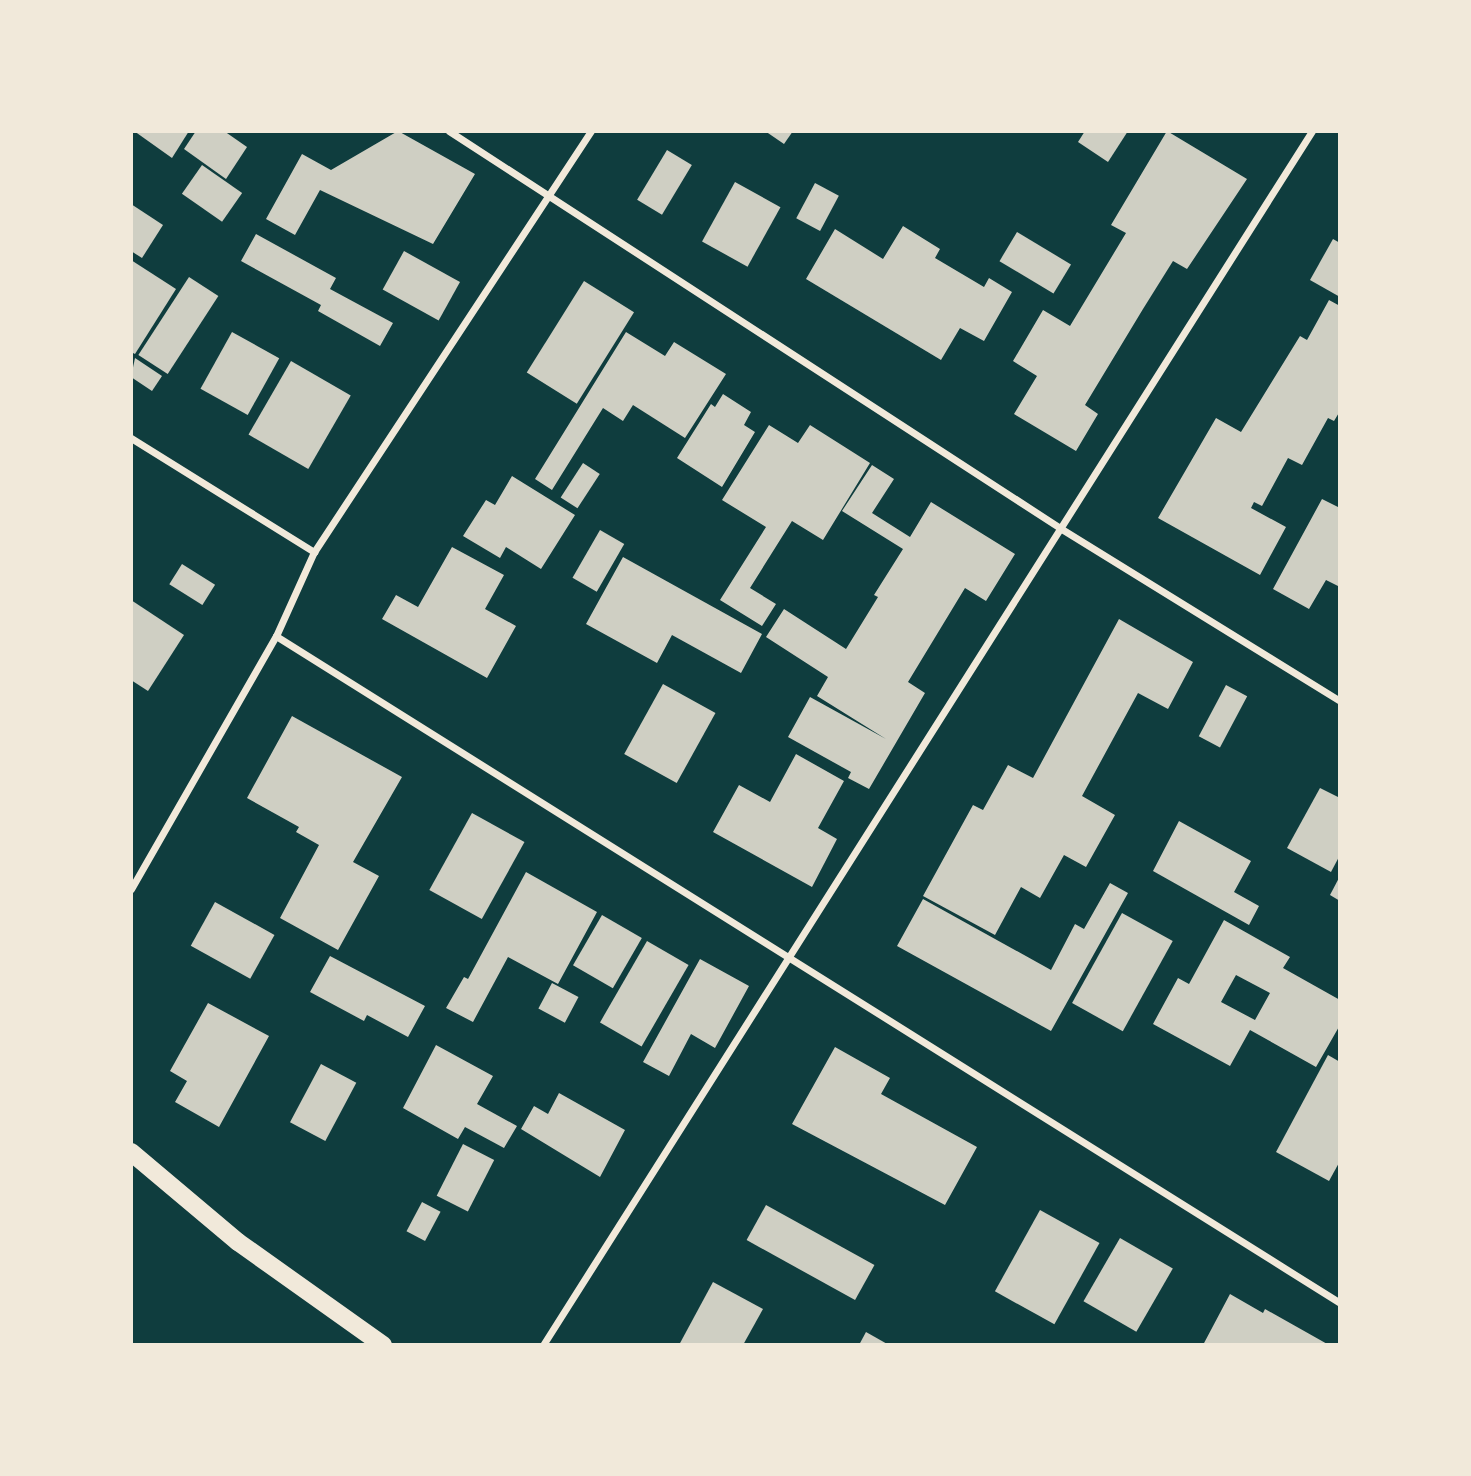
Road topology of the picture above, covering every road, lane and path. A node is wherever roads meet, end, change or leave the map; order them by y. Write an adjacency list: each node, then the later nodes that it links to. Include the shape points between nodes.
1 (449, 131): 4 (street)
2 (591, 131): 4 (street)
3 (1312, 131): 6 (street)
4 (550, 195): 6 (street); 7 (street)
5 (131, 438): 7 (street)
6 (1060, 528): 9 (street); 11 (street)
7 (314, 552): 8 (street)
8 (276, 636): 10 (street); 11 (street)
9 (1340, 701)
10 (131, 889)
11 (790, 956): 13 (street); 15 (street)
12 (131, 1152): 14 (main road, via 238,1242)
13 (1340, 1303)
14 (383, 1345)
15 (543, 1345)

